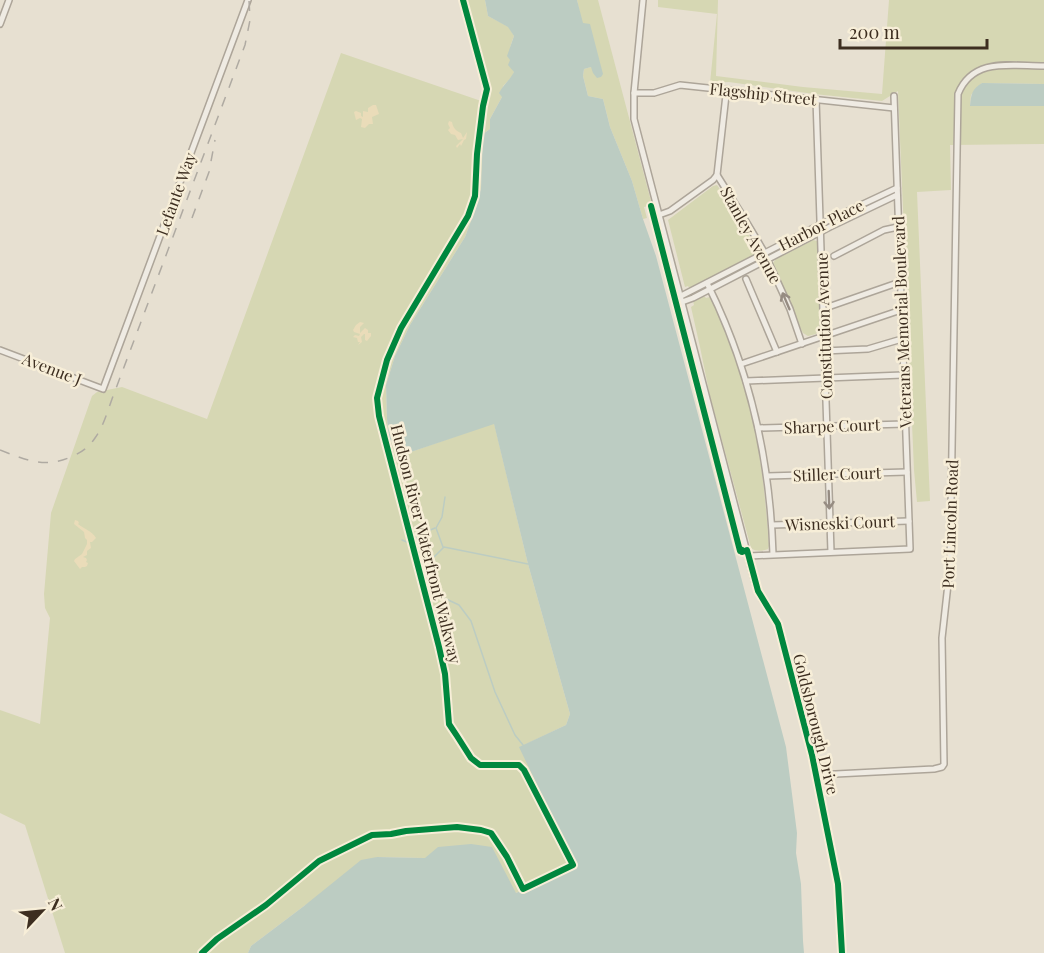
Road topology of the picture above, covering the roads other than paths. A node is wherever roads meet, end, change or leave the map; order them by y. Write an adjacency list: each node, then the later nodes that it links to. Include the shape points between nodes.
1 (9, 0): 4 (street)
2 (248, 0): 36 (street, Lefante Way)
3 (643, 0): 7 (street, Goldsborough Drive)
4 (0, 24)
5 (1044, 66): 49 (street, Port Lincoln Road, via 985,67 966,78 958,94 951,566 942,638 945,760 942,767 934,770)
6 (725, 89): 7 (street, Flagship Street, via 680,85 658,93); 9 (street, Flagship Street); 11 (street, Stanley Avenue)
7 (634, 93): 13 (street, Goldsborough Drive, via 634,118)
8 (894, 96): 10 (street, Veterans Memorial Boulevard)
9 (816, 99): 10 (street, Flagship Street); 15 (street, Constitution Avenue)
10 (894, 108): 12 (street, Veterans Memorial Boulevard)
11 (717, 175): 13 (street); 16 (street, Stanley Avenue)
12 (897, 191): 14 (street, Veterans Memorial Boulevard); 15 (street, Harbor Place)
13 (660, 215): 23 (street, Goldsborough Drive)
14 (898, 227): 17 (street, via 884,230); 20 (street, Veterans Memorial Boulevard)
15 (820, 229): 16 (street, Harbor Place); 18 (street, Harbor Place); 26 (street, Constitution Avenue)
16 (764, 254): 18 (street, Stanley Avenue); 21 (street, Harbor Place)
17 (834, 256)
18 (768, 260): 22 (street, Harbor Place); 28 (street, Stanley Avenue, one-way to 18)
19 (746, 279): 31 (street)
20 (900, 282): 24 (street); 25 (street, Veterans Memorial Boulevard)
21 (707, 283): 22 (street); 23 (street, Harbor Place)
22 (710, 290): 23 (street, Harbor Place); 32 (street)
23 (681, 299): 48 (street, Goldsborough Drive)
24 (831, 306)
25 (901, 310): 26 (street); 27 (street, Veterans Memorial Boulevard)
26 (824, 336): 28 (street); 30 (street, Constitution Avenue)
27 (902, 339): 30 (street, via 869,349); 33 (street, Veterans Memorial Boulevard)
28 (802, 344): 31 (street)
29 (0, 350): 36 (street, Avenue J)
30 (824, 351): 34 (street, Constitution Avenue)
31 (777, 352): 32 (street)
32 (741, 364): 35 (street)
33 (903, 375): 34 (street); 37 (street, Veterans Memorial Boulevard)
34 (825, 377): 35 (street); 38 (street, Constitution Avenue)
35 (746, 381): 39 (street)
36 (103, 389)
37 (905, 424): 38 (street, Sharpe Court); 40 (street, Veterans Memorial Boulevard)
38 (827, 426): 39 (street, Sharpe Court); 41 (street, Constitution Avenue)
39 (758, 428): 42 (street)
40 (907, 472): 41 (street, Stiller Court); 43 (street, Veterans Memorial Boulevard)
41 (828, 474): 42 (street, Stiller Court); 44 (street, Constitution Avenue, one-way to 44)
42 (767, 476): 45 (street)
43 (909, 521): 44 (street, Wisneski Court); 46 (street, Veterans Memorial Boulevard, via 910,549)
44 (830, 523): 45 (street, Wisneski Court); 46 (street, Constitution Avenue)
45 (772, 525): 47 (street)
46 (831, 552): 47 (street)
47 (773, 554): 48 (street)
48 (748, 556): 49 (street, Goldsborough Drive, via 759,591 777,624)
49 (816, 775): 50 (street, Goldsborough Drive, via 837,878)
50 (842, 953)

